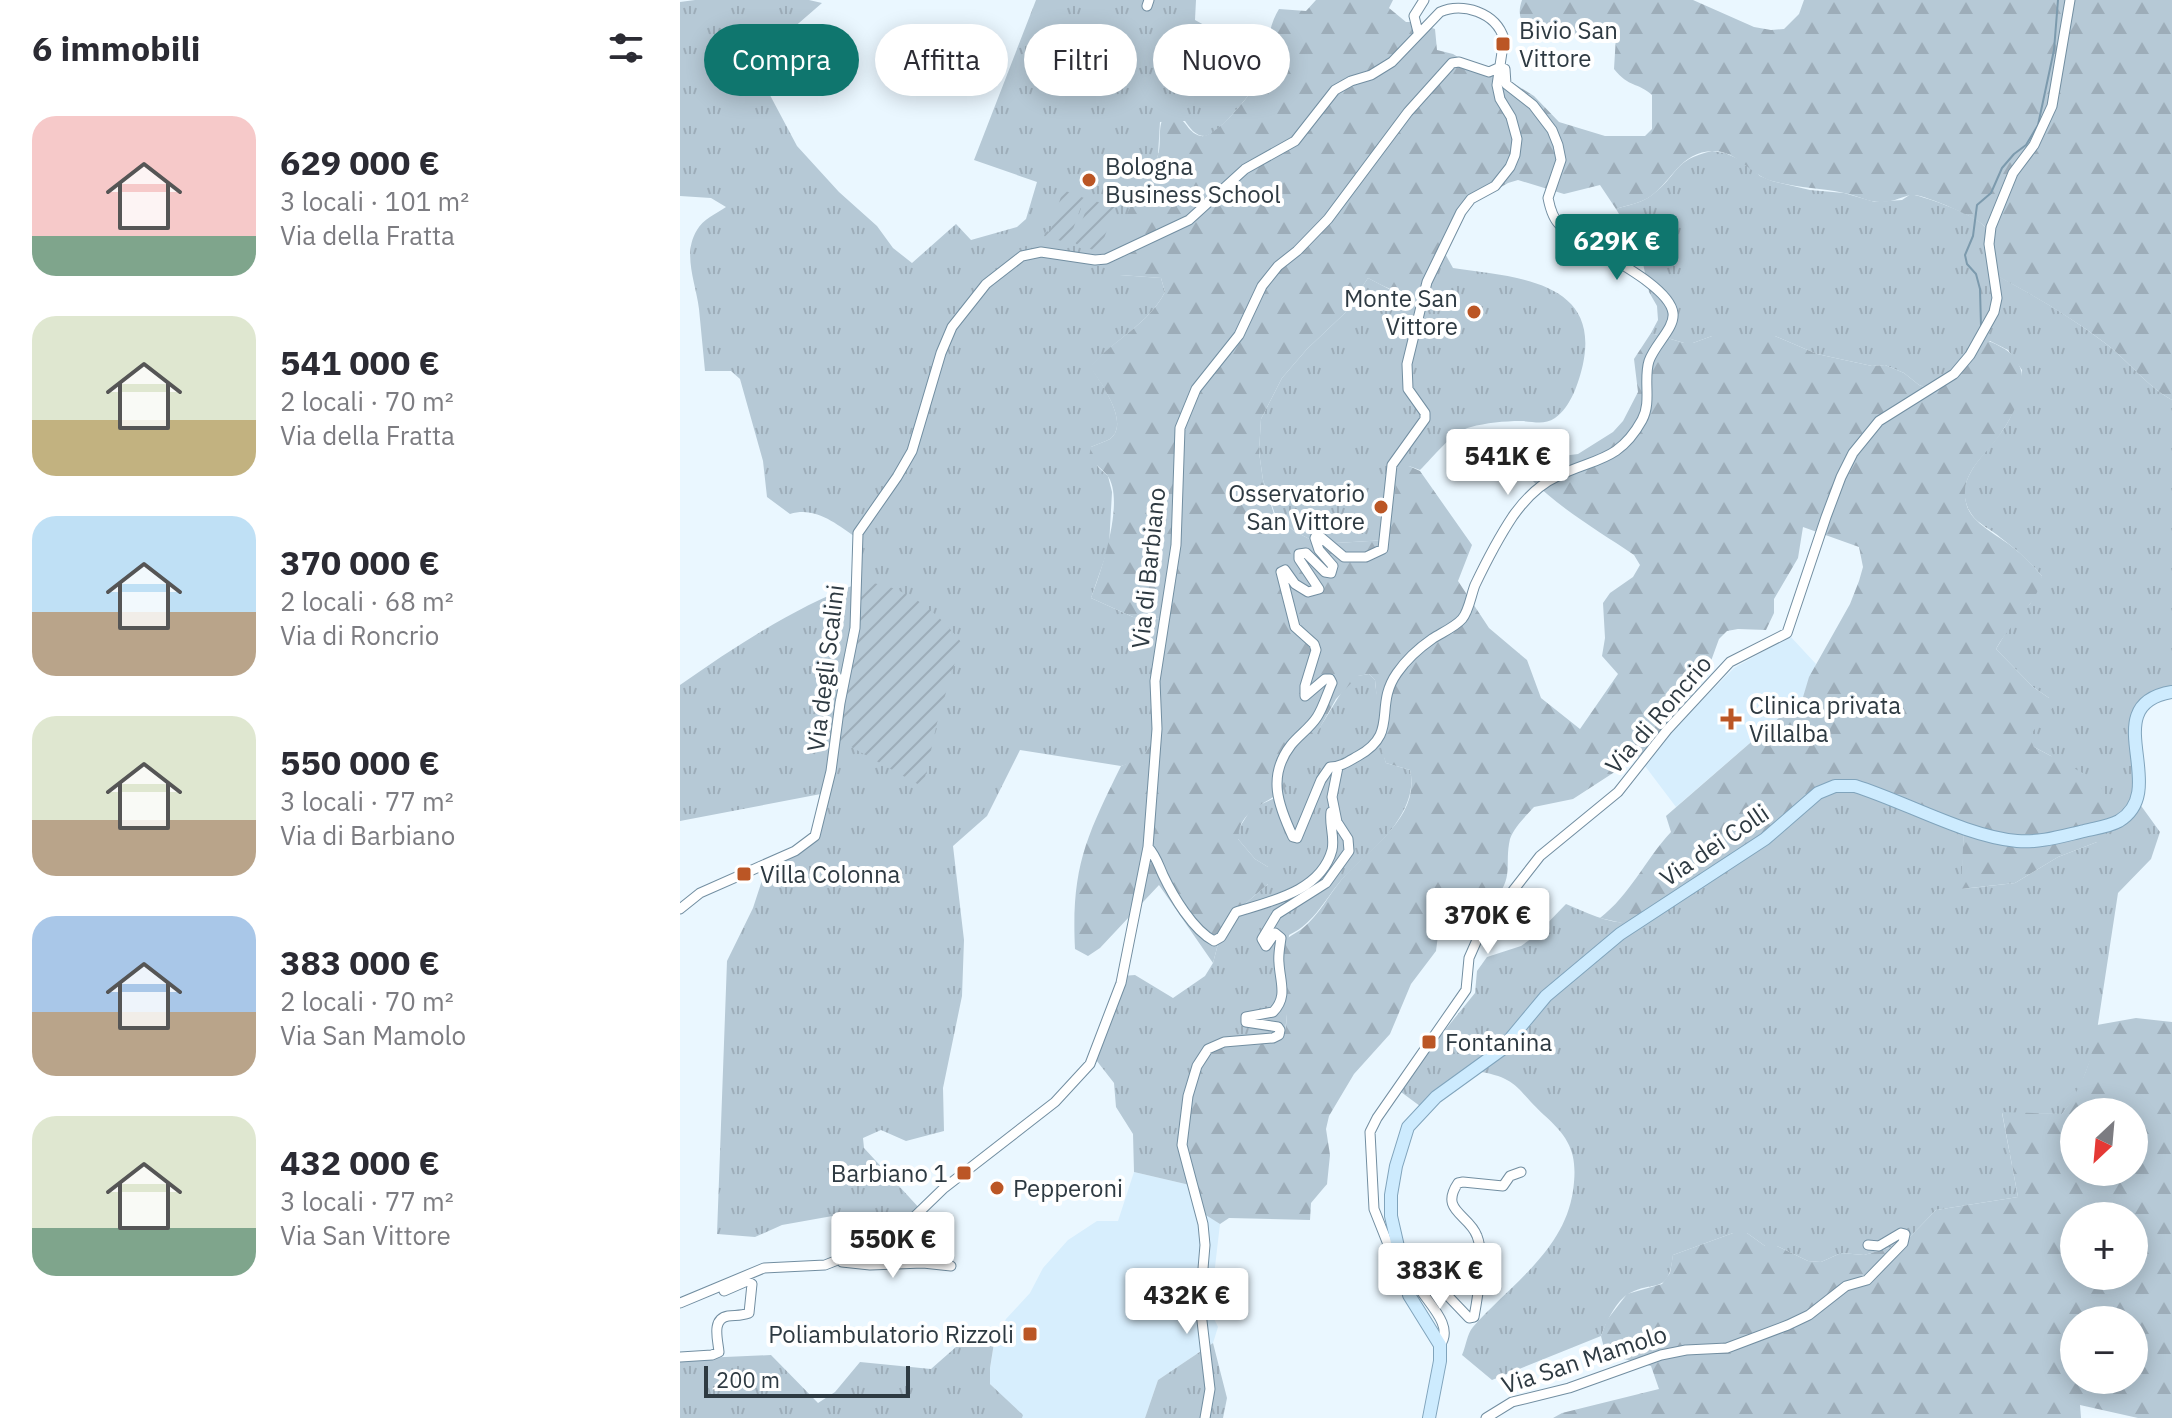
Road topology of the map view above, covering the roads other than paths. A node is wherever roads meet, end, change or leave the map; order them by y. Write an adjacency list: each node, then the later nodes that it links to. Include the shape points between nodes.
1 (1424, 0): 3 (street, via 1414,16)
2 (2070, 0): 15 (street, Via di Roncrio, via 2052,106 2034,145 2013,173 1991,227 1997,298 1970,355 1954,374 1879,421 1866,435 1841,477 1787,633 1730,662 1618,792 1540,856 1480,933 1469,958 1466,990 1377,1118 1370,1132 1374,1209)
3 (1418, 32): 4 (street, via 1440,12 1470,9 1502,32); 9 (street, Via degli Scalini, via 1392,62 1335,90 1295,141 1245,169 1189,220 1106,259 1041,252 1022,256 971,300 944,343 908,459 858,533 855,628 815,836 795,851 700,893)
4 (1500, 67): 6 (street, via 1505,69 1506,84 1533,105 1558,145 1561,160 1548,198 1558,224 1660,292 1670,302 1672,326 1655,345 1647,370 1647,407 1627,440 1605,459 1560,474 1528,498 1477,581 1462,619 1428,642 1397,673 1388,690 1380,740); 6 (street, via 1497,85 1517,139 1515,155 1495,186 1471,199 1461,212 1427,282 1407,364 1408,389 1425,419 1392,465 1383,549 1366,557 1344,557 1317,534 1319,550 1333,566 1331,573 1306,553 1299,559 1319,589 1308,592 1281,572 1295,627 1316,650 1305,696 1325,679 1332,683 1317,717 1281,761 1275,782 1278,804 1295,838 1321,780 1330,767); 8 (street, Via di Barbiano, via 1489,72 1452,63 1328,219 1262,286 1239,335 1196,389 1180,428 1176,545 1155,681 1157,729)
5 (2172, 692): 15 (main road, Via dei Colli, via 2151,698 2136,715 2140,785 2134,807 2119,821 2017,841 1855,786 1835,786 1818,793 1743,855 1620,934 1546,996 1501,1050 1436,1097 1408,1127 1391,1195)
6 (1338, 767): 7 (street)
7 (1332, 797): 8 (street, via 1332,850 1324,868 1293,893 1236,912 1214,941 1183,907); 19 (street, via 1349,851 1326,883 1277,914 1262,939 1266,946 1275,933 1281,938 1283,994 1273,1012 1249,1015 1246,1022 1278,1027 1279,1035 1208,1049 1188,1096 1182,1145 1205,1245 1200,1304 1210,1389)
8 (1148, 847): 12 (street, Via di Barbiano, via 1121,983 1084,1073 911,1220 878,1244)
9 (680, 909)
10 (1521, 1172): 17 (street, via 1503,1186 1463,1182 1454,1189 1453,1208 1476,1232 1481,1249 1474,1317 1420,1273 1417,1283 1445,1327)
11 (1868, 1245): 21 (street, Via San Mamolo, via 1879,1246 1905,1234 1903,1243 1867,1280 1846,1286 1788,1325 1727,1348 1661,1355 1512,1402)
12 (839, 1262): 13 (street, Via di Barbiano); 14 (street, Via di Barbiano, via 764,1268)
13 (951, 1266)
14 (717, 1287): 16 (street, Via di Barbiano); 18 (street, via 723,1291 747,1281 752,1284 749,1313 719,1320 719,1352)
15 (1409, 1295): 17 (main road)
16 (680, 1303)
17 (1440, 1345): 20 (main road)
18 (680, 1357)
19 (1205, 1418)
20 (1429, 1418)
21 (1486, 1418)

